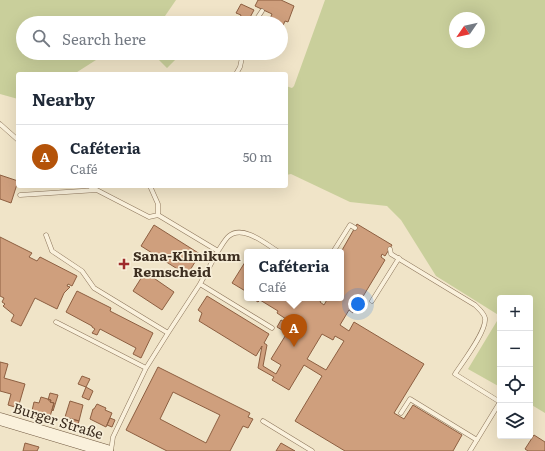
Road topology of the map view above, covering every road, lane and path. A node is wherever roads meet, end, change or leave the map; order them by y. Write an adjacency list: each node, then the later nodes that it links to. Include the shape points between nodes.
1 (262, 11): 2 (lane)
2 (259, 16)
3 (242, 60): 4 (lane)
4 (237, 72)
5 (0, 124): 6 (lane)
6 (16, 138)
7 (93, 188): 9 (lane)
8 (151, 188): 11 (lane, via 158,204)
9 (97, 190): 10 (lane); 11 (lane, via 149,217)
10 (20, 195)
11 (158, 215): 17 (lane)
12 (356, 228): 15 (lane, via 350,225)
13 (46, 235): 23 (lane, via 52,251 82,271 94,288)
14 (274, 249): 17 (lane, via 246,232 237,232 229,236)
15 (335, 249)
16 (390, 249): 18 (lane, via 391,254)
17 (218, 251): 19 (lane)
18 (399, 258): 20 (lane); 25 (lane, via 469,301 485,317 483,330 455,374)
19 (200, 284): 22 (lane); 23 (lane)
20 (372, 301)
21 (56, 322): 24 (lane)
22 (272, 328)
23 (168, 332): 24 (lane)
24 (146, 368): 32 (lane, via 113,437)
25 (497, 400)
26 (499, 403): 30 (lane)
27 (401, 413): 30 (lane, via 410,399)
28 (0, 419): 31 (main road, Burger Straße)
29 (263, 421): 33 (lane)
30 (477, 440): 34 (lane)
31 (106, 451)
32 (110, 451)
33 (312, 451)
34 (470, 451)

